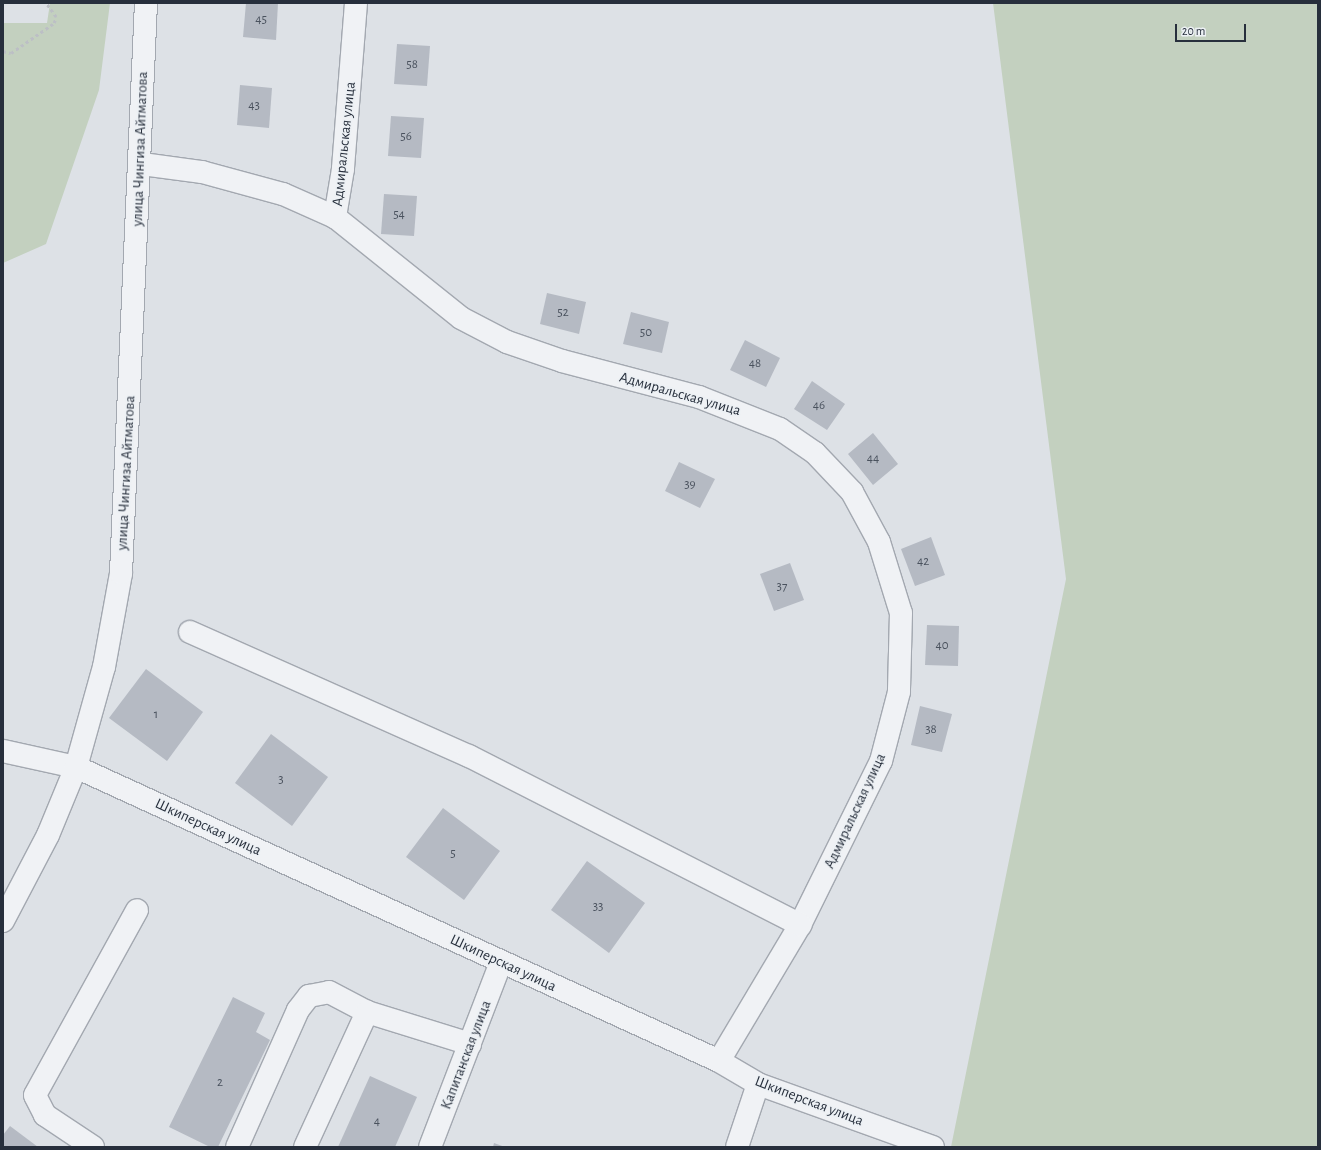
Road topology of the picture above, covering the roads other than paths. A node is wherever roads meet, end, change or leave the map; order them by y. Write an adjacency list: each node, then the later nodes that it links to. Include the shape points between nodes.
1 (146, 3): 3 (street, улица Чингиза Айтматова)
2 (356, 3): 4 (street, Адмиральская улица, via 345,154)
3 (142, 164): 4 (street, via 202,172 283,194); 7 (street, улица Чингиза Айтматова, via 121,573 104,667)
4 (335, 217): 10 (street, Адмиральская улица, via 461,318 507,342 555,358 745,412 780,429 815,453 852,492 879,542 901,613 899,692 882,761)
5 (190, 632): 10 (street, via 469,756)
6 (3, 751): 7 (street, Шкиперская улица)
7 (76, 767): 9 (street, улица Чингиза Айтматова, via 48,835); 11 (street, Шкиперская улица)
8 (137, 910): 16 (street, via 35,1095 45,1115)
9 (3, 921)
10 (800, 925): 14 (street, Адмиральская улица)
11 (501, 962): 13 (street, Капитанская улица); 14 (street, Шкиперская улица)
12 (367, 1012): 13 (street); 17 (street, via 329,992 309,996 298,1010); 18 (street)
13 (470, 1044): 19 (street, Капитанская улица)
14 (719, 1061): 15 (street, Шкиперская улица)
15 (758, 1084): 20 (street); 21 (street, Шкиперская улица)
16 (93, 1147)
17 (237, 1147)
18 (305, 1147)
19 (430, 1147)
20 (737, 1147)
21 (933, 1147)

